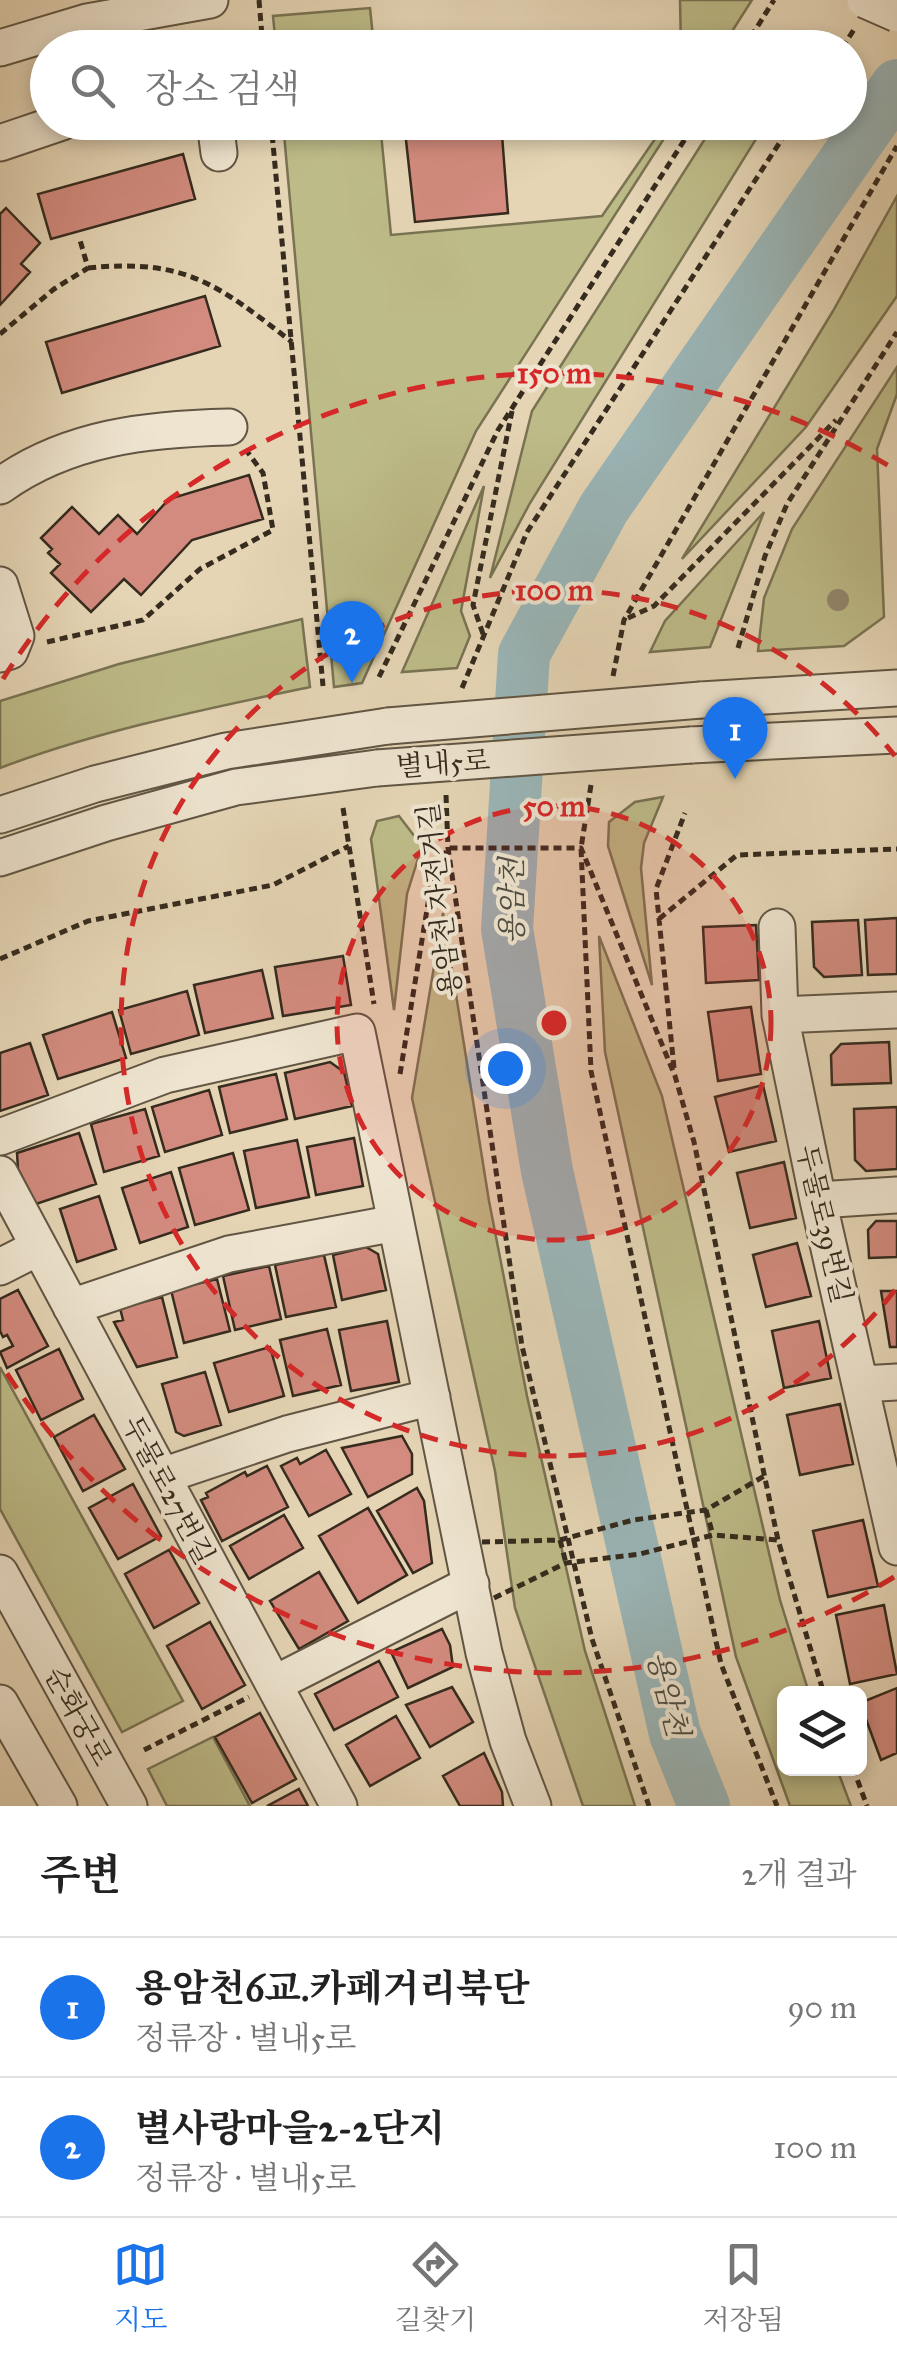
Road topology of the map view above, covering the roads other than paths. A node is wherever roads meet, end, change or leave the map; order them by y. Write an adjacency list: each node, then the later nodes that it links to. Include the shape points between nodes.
1 (210, 0): 4 (street)
2 (865, 0): 3 (street, bridge)
3 (897, 14)
4 (60, 30)
5 (30, 39): 6 (street)
6 (0, 48)
7 (30, 132): 8 (street)
8 (0, 142)
9 (229, 427): 10 (street, via 93,441)
10 (0, 486)
11 (0, 584): 12 (street, via 16,636)
12 (5, 652)
13 (897, 688): 15 (street, 별내5로, bridge, via 388,726 226,751)
14 (897, 735): 16 (street, 별내5로, bridge, via 377,768 236,788)
15 (0, 815)
16 (0, 858)
17 (777, 927): 19 (street, 두물로39번길)
18 (897, 1010): 19 (street)
19 (780, 1015): 23 (street, 두물로39번길)
20 (0, 1137): 24 (street, via 165,1076 357,1032)
21 (0, 1174): 25 (street, 두물로27번길)
22 (897, 1196): 23 (street)
23 (818, 1200): 29 (street, 두물로39번길)
24 (396, 1224): 27 (street, via 229,1254); 30 (street)
25 (39, 1246): 26 (street); 27 (street, 두물로27번길)
26 (0, 1267)
27 (71, 1307): 31 (street, 두물로27번길)
28 (897, 1382): 29 (street)
29 (862, 1384): 32 (street, 두물로39번길)
30 (432, 1396): 31 (street); 34 (street)
31 (162, 1476): 35 (street, 두물로27번길)
32 (896, 1537)
33 (0, 1573): 38 (street, 순화궁로)
34 (483, 1591): 35 (street); 40 (street, via 484,1653)
35 (274, 1684): 39 (street, 두물로27번길)
36 (0, 1704): 37 (street)
37 (59, 1806)
38 (129, 1806)
39 (339, 1806)
40 (533, 1806)

